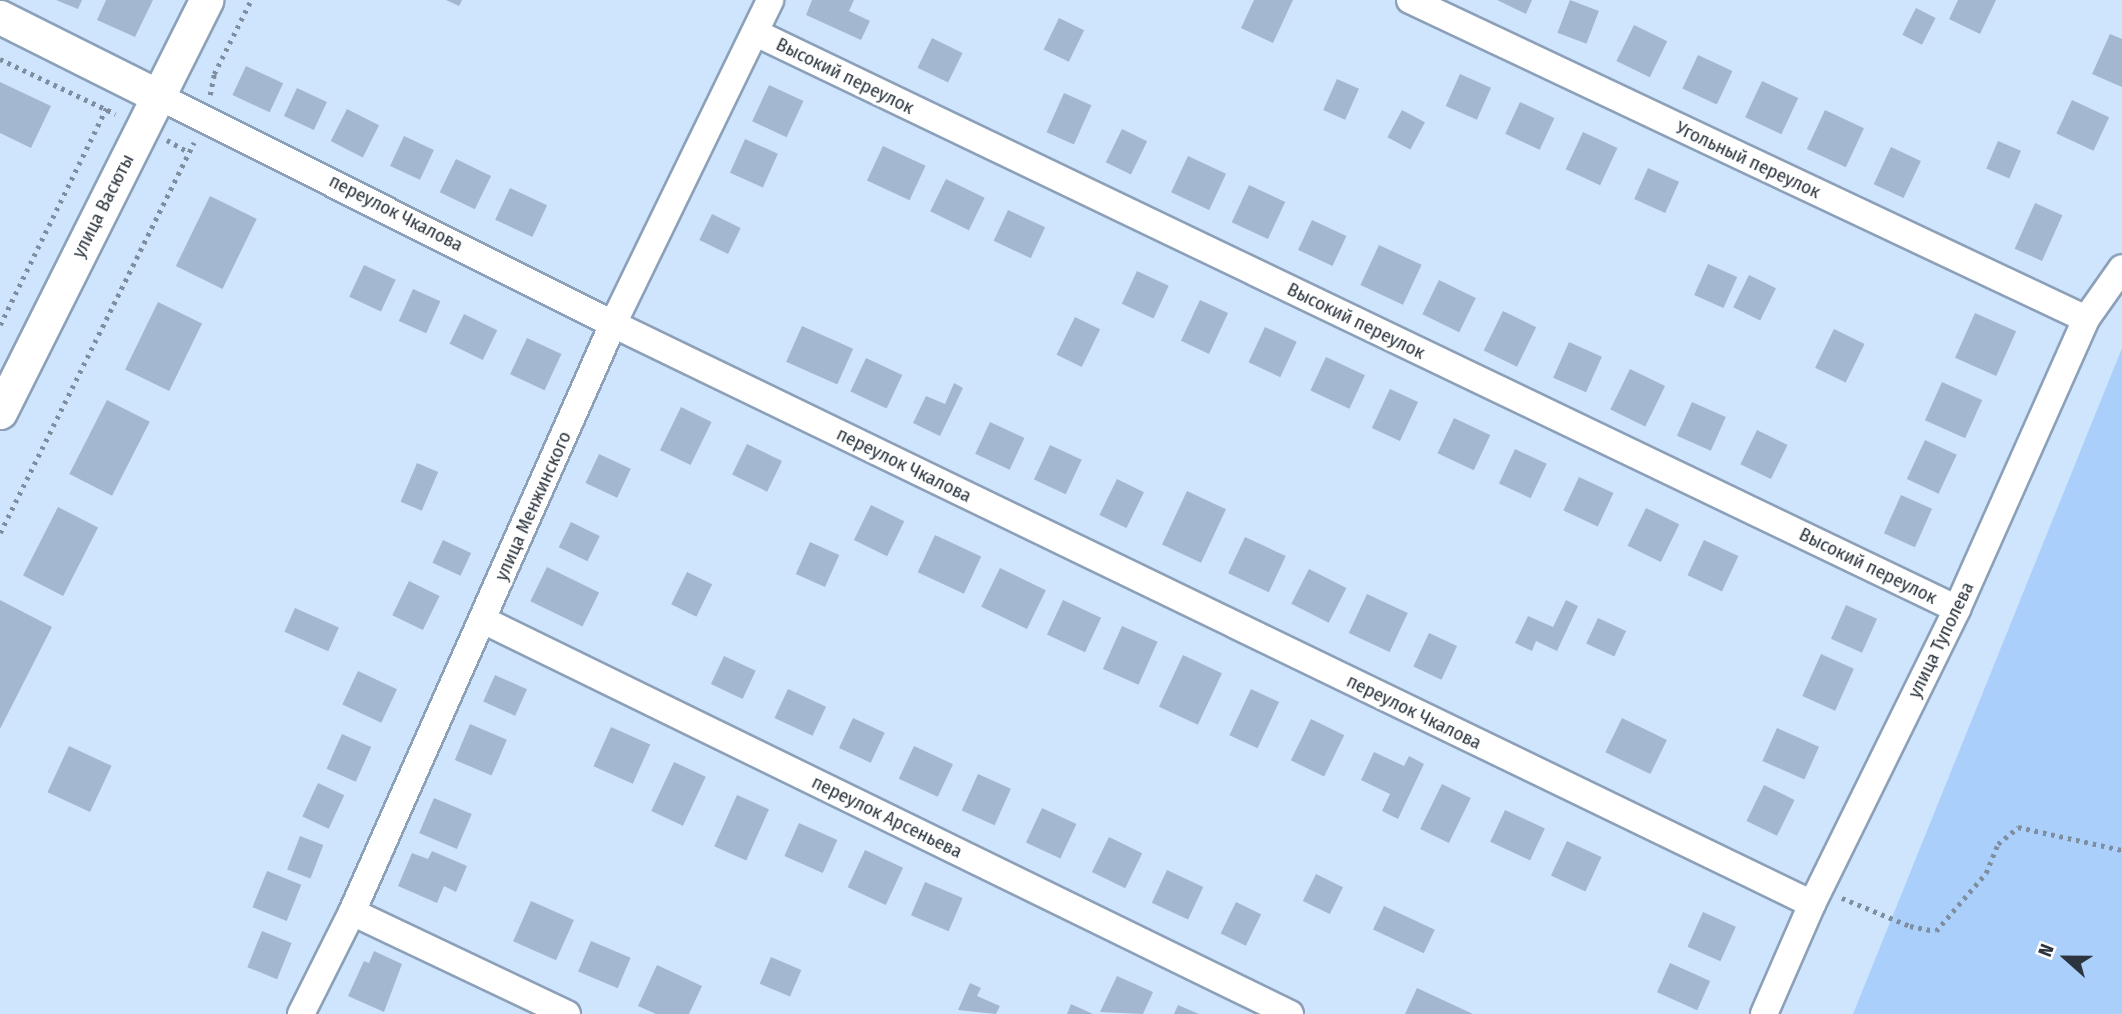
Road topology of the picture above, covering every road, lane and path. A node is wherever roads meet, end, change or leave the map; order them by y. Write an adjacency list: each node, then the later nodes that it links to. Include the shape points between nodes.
1 (206, 0): 8 (street, улица Васюты)
2 (251, 0): 10 (path, via 214,74)
3 (770, 0): 6 (street, улица Менжинского)
4 (1410, 0): 14 (street, Угольный переулок)
5 (0, 17): 8 (street, переулок Чкалова)
6 (755, 33): 15 (street, улица Менжинского); 19 (street, Высокий переулок)
7 (0, 58): 9 (path)
8 (146, 89): 9 (path); 10 (street, переулок Чкалова); 11 (street, улица Васюты)
9 (104, 109): 11 (path); 16 (path)
10 (207, 117): 12 (path); 15 (street, переулок Чкалова)
11 (143, 127): 12 (path); 17 (street, улица Васюты)
12 (189, 152): 18 (path)
13 (2122, 268): 14 (street, улица Туполева)
14 (2086, 319): 19 (street, улица Туполева)
15 (613, 324): 20 (street, улица Менжинского); 22 (street, переулок Чкалова)
16 (0, 325)
17 (0, 412)
18 (0, 533)
19 (1957, 609): 22 (street, улица Туполева)
20 (483, 620): 23 (street, улица Менжинского); 26 (street, переулок Арсеньева)
21 (2122, 850): 22 (path, via 2018,827 1998,844 1986,873 1936,930 1910,926 1842,898)
22 (1815, 899): 27 (street, улица Туполева)
23 (352, 912): 24 (street, улица Менжинского); 25 (street)
24 (301, 1014)
25 (567, 1014)
26 (1290, 1014)
27 (1764, 1014)

